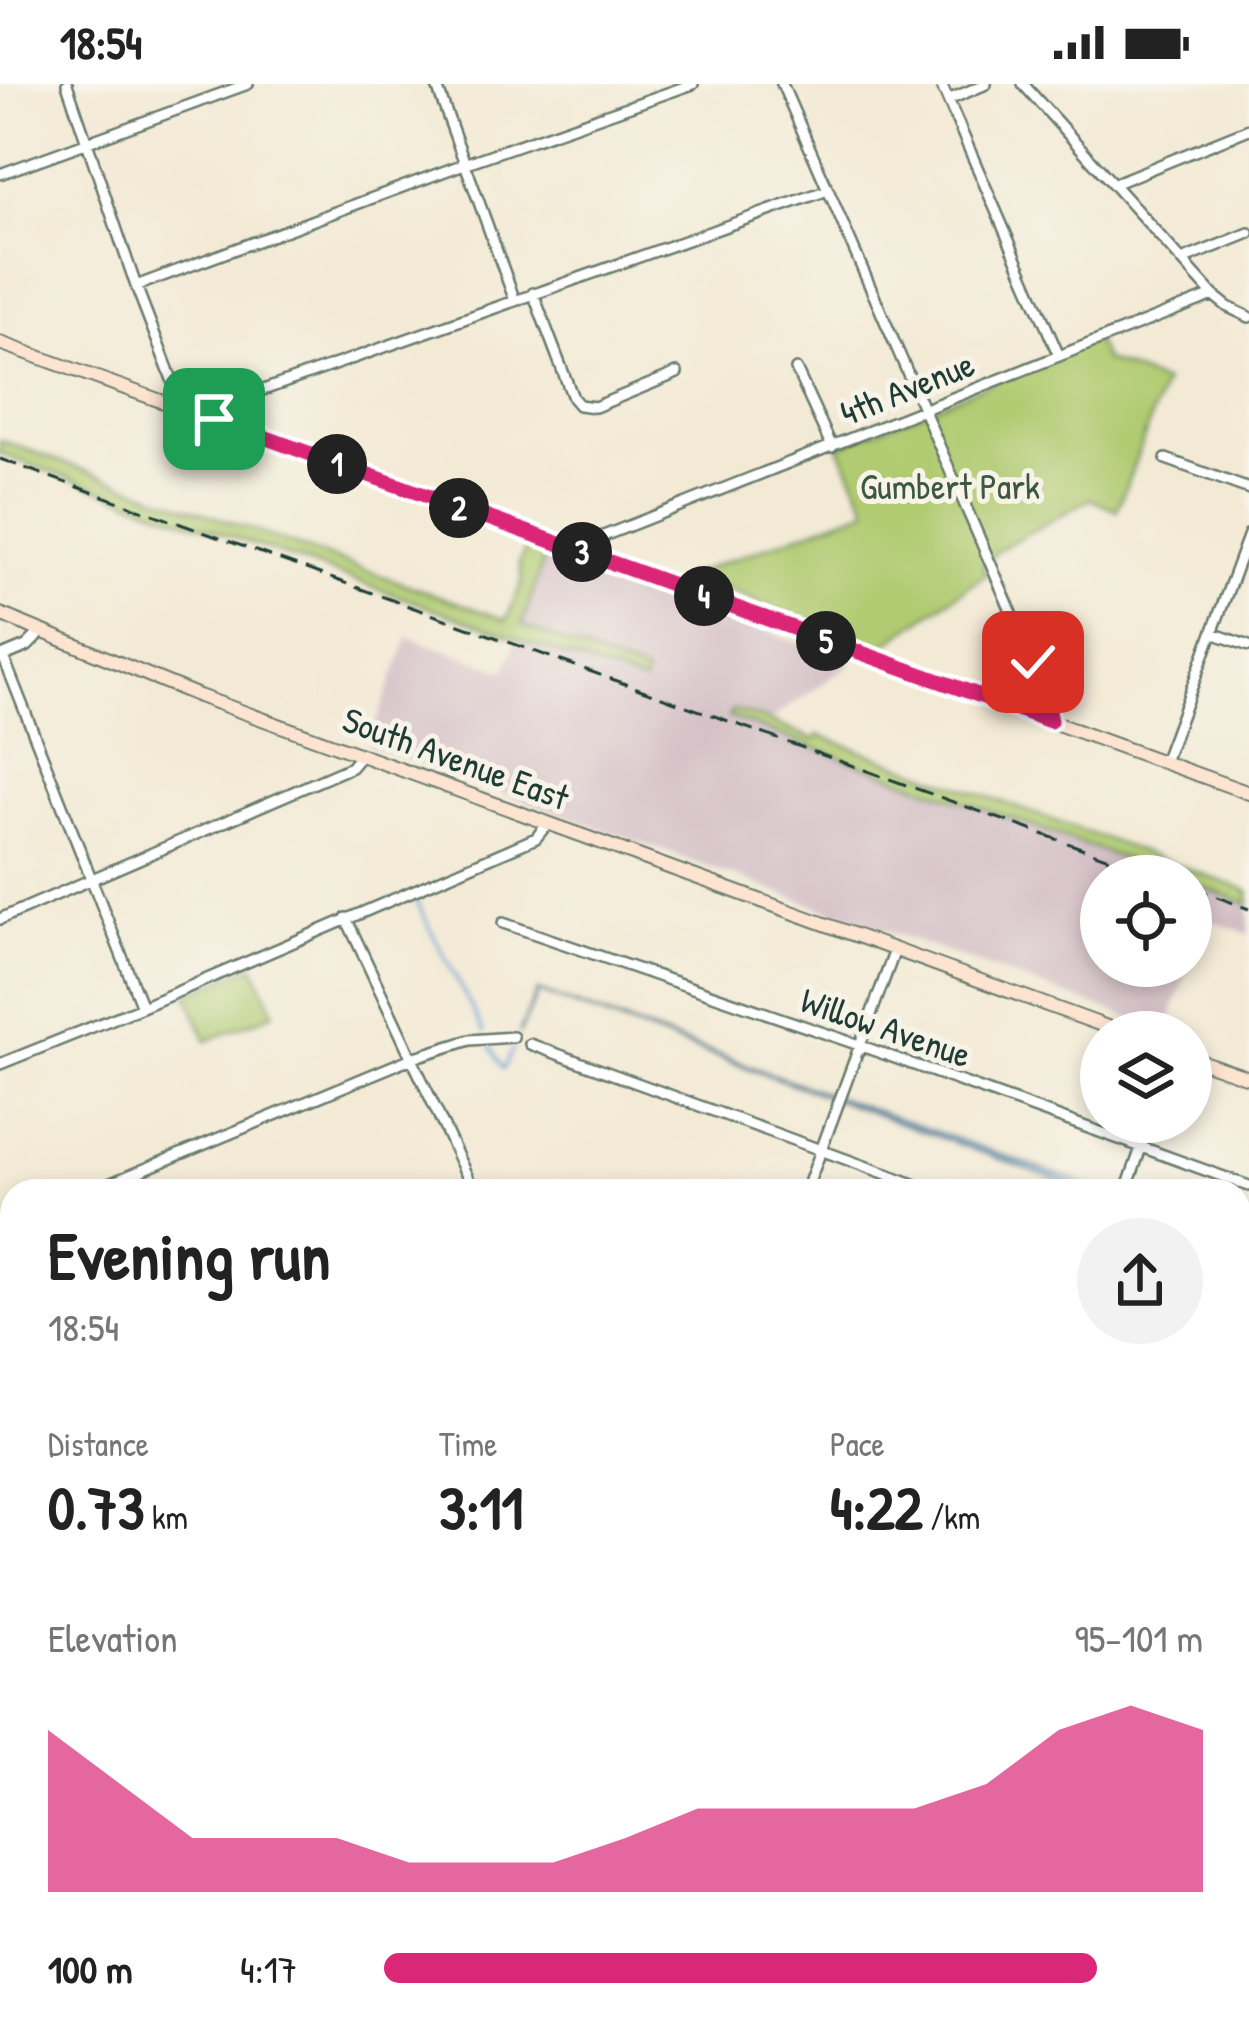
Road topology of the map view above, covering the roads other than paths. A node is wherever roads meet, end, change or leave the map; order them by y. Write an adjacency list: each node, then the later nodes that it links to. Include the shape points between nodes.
1 (67, 84): 11 (street)
2 (248, 84): 11 (street)
3 (436, 84): 12 (street)
4 (693, 84): 12 (street)
5 (782, 84): 15 (street)
6 (941, 84): 9 (street)
7 (986, 84): 9 (street)
8 (1023, 84): 14 (street)
9 (948, 100): 24 (street)
10 (1249, 129): 14 (street)
11 (88, 143): 13 (street); 18 (street)
12 (464, 164): 18 (street); 21 (street)
13 (0, 174)
14 (1113, 184): 17 (street)
15 (828, 190): 19 (street); 28 (street)
16 (1249, 233): 17 (street)
17 (1182, 260): 20 (street)
18 (136, 286): 27 (street)
19 (533, 293): 21 (street); 26 (street, via 579,405)
20 (1213, 295): 22 (street); 24 (street, 4th Avenue)
21 (514, 301): 29 (street, via 214,408)
22 (1249, 317)
23 (0, 343): 27 (main road)
24 (1060, 356): 28 (street, 4th Avenue)
25 (796, 369): 30 (street)
26 (677, 373)
27 (179, 406): 29 (main road)
28 (925, 410): 30 (street, 4th Avenue); 40 (street, via 1048,696)
29 (210, 418): 34 (main road)
30 (832, 447): 34 (street, 4th Avenue, via 601,537)
31 (1166, 459): 32 (street)
32 (1249, 489)
33 (1249, 534): 37 (street)
34 (591, 555): 40 (main road)
35 (0, 614): 36 (main road, South Avenue East)
36 (40, 633): 39 (street); 41 (main road, South Avenue East)
37 (1212, 633): 38 (street); 42 (street)
38 (1249, 646)
39 (2, 657): 45 (street)
40 (1050, 721): 42 (main road)
41 (362, 755): 44 (main road, South Avenue East); 45 (street, via 351,767)
42 (1164, 762): 43 (main road)
43 (1249, 793)
44 (548, 824): 46 (street, via 536,838); 49 (main road, South Avenue East)
45 (92, 880): 47 (street); 50 (street)
46 (346, 918): 50 (street); 55 (street)
47 (0, 919)
48 (503, 923): 54 (street, Willow Avenue)
49 (895, 950): 51 (main road, South Avenue East); 54 (street)
50 (142, 1007): 56 (street)
51 (1080, 1017)
52 (513, 1037): 55 (street)
53 (530, 1044): 61 (street)
54 (859, 1045): 60 (street, Willow Avenue); 61 (street)
55 (412, 1058): 62 (street); 65 (street)
56 (0, 1064)
57 (1212, 1065): 58 (main road)
58 (1249, 1078)
59 (1143, 1143): 60 (street)
60 (1142, 1147): 68 (street); 69 (street, Willow Avenue)
61 (820, 1150): 66 (street); 67 (street)
62 (137, 1172): 63 (street); 64 (street)
63 (120, 1179)
64 (140, 1179)
65 (468, 1179)
66 (810, 1179)
67 (900, 1179)
68 (1130, 1179)
69 (1230, 1179)

